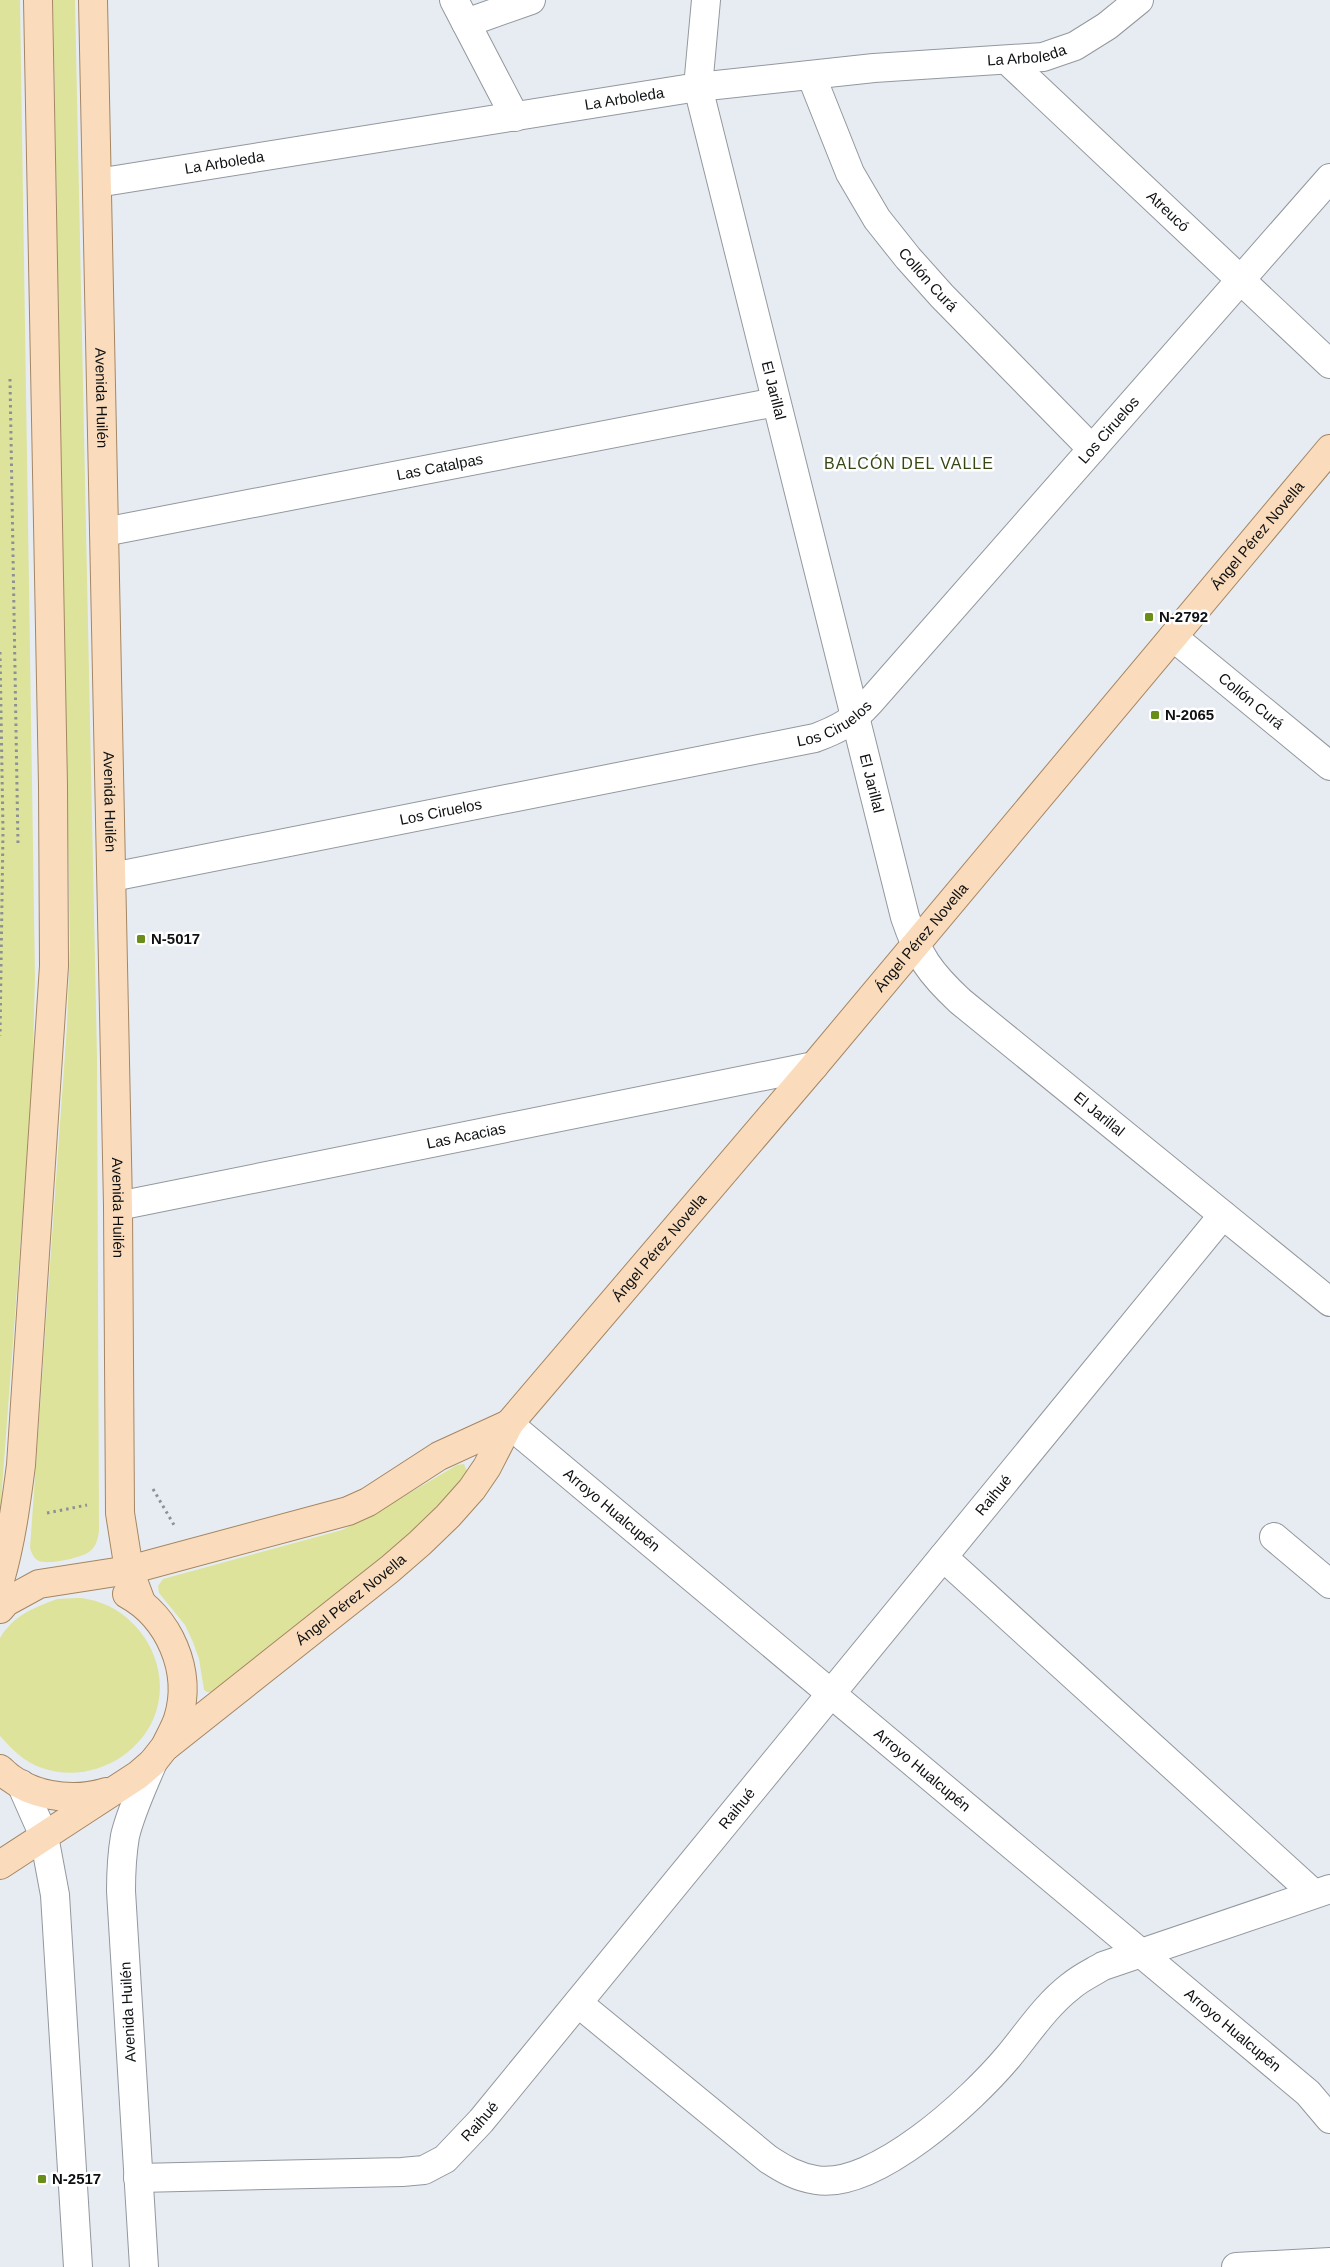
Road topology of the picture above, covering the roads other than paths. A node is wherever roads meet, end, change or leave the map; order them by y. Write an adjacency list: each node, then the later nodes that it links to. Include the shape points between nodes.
1 (38, 0): 33 (main road, via 54,966 21,1465 15,1515)
2 (93, 0): 12 (main road, Avenida Huilén)
3 (531, 0): 6 (street)
4 (706, 0): 9 (street, El Jarillal)
5 (1139, 0): 7 (street, La Arboleda, via 1076,46 1043,57)
6 (460, 11): 10 (street)
7 (1007, 60): 8 (street, La Arboleda); 13 (street, Atreucó)
8 (811, 75): 9 (street, La Arboleda); 16 (street, Collón Curá, via 850,173 877,219 942,296)
9 (698, 87): 10 (street, La Arboleda); 15 (street, El Jarillal)
10 (515, 116): 12 (street, La Arboleda)
11 (1330, 178): 13 (street, Los Ciruelos)
12 (97, 183): 18 (main road, Avenida Huilén)
13 (1241, 280): 14 (street, Atreucó); 16 (street, Los Ciruelos)
14 (1330, 364)
15 (776, 402): 18 (street, Las Catalpas); 20 (street, El Jarillal)
16 (1092, 449): 20 (street, Los Ciruelos)
17 (1330, 449): 19 (main road, Ángel Pérez Novella)
18 (104, 532): 22 (main road, Avenida Huilén)
19 (1173, 637): 21 (street, Collón Curá); 23 (main road, Ángel Pérez Novella)
20 (855, 719): 22 (street, Los Ciruelos, via 836,731 815,738); 23 (street, El Jarillal)
21 (1330, 766)
22 (112, 877): 25 (main road, Avenida Huilén)
23 (914, 945): 24 (main road, Ángel Pérez Novella); 26 (street, El Jarillal, via 928,968 960,1000)
24 (814, 1066): 25 (street, Las Acacias); 28 (main road, Ángel Pérez Novella)
25 (118, 1206): 31 (main road, Avenida Huilén, via 120,1513)
26 (1223, 1215): 27 (street, El Jarillal); 30 (street, Raihué)
27 (1330, 1302)
28 (509, 1424): 31 (main road, Ángel Pérez Novella, via 439,1456 368,1502 348,1511); 37 (street, Arroyo Hualcupén); 38 (main road, Ángel Pérez Novella, via 472,1489 420,1543)
29 (1274, 1537): 34 (street)
30 (943, 1557): 37 (street, Raihué); 43 (street)
31 (129, 1570): 32 (main road, Ángel Pérez Novella); 35 (main road, Avenida Huilén)
32 (76, 1578): 35 (main road, Ángel Pérez Novella, via 110,1585); 36 (main road, Ángel Pérez Novella, via 39,1584 6,1602)
33 (0, 1580)
34 (1330, 1584)
35 (142, 1602): 38 (main road, Ángel Pérez Novella, via 163,1626 177,1654 182,1687 178,1718)
36 (0, 1609)
37 (831, 1694): 44 (street, Arroyo Hualcupén); 45 (street, Raihué)
38 (158, 1755): 40 (main road, Ángel Pérez Novella); 47 (street, Avenida Huilén, via 131,1817 121,1863)
39 (10, 1777): 40 (main road, Ángel Pérez Novella, via 40,1792 61,1797 83,1797); 41 (street)
40 (124, 1785): 41 (main road, Ángel Pérez Novella)
41 (44, 1836): 42 (main road, Ángel Pérez Novella); 49 (street, via 55,1895)
42 (0, 1865)
43 (1322, 1891): 44 (street)
44 (1140, 1953): 45 (street, via 1103,1966 1070,1986 972,2096 932,2130 867,2172 844,2180 817,2181 792,2174 768,2159); 46 (street, Arroyo Hualcupén, via 1308,2093)
45 (578, 2003): 47 (street, Raihué, via 463,2142 445,2159 424,2170)
46 (1330, 2119)
47 (138, 2178): 50 (street, Avenida Huilén)
48 (1330, 2262): 51 (street)
49 (78, 2267)
50 (144, 2267)
51 (1236, 2267)

